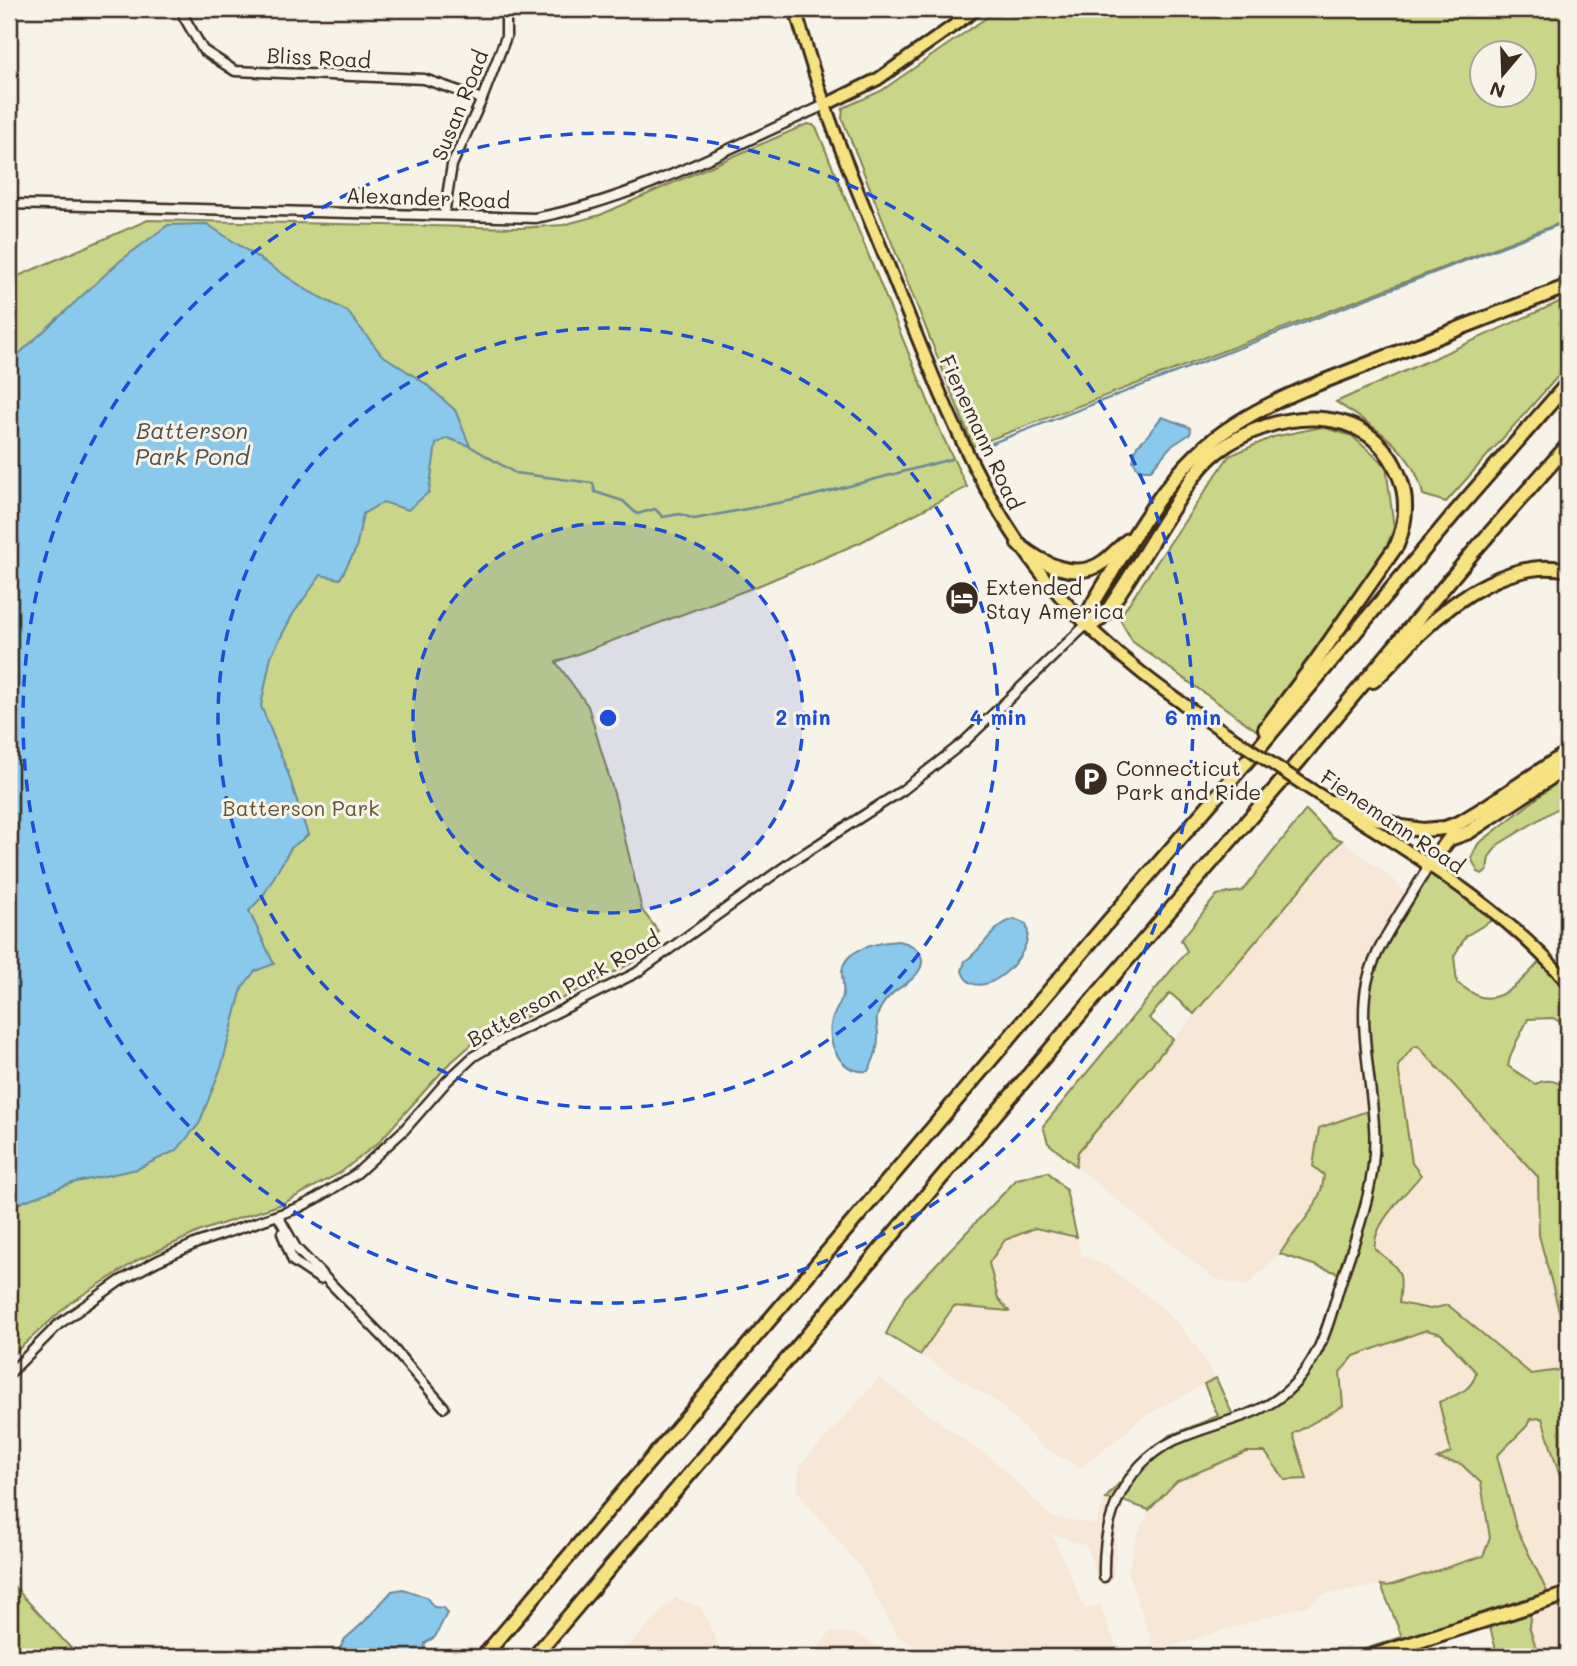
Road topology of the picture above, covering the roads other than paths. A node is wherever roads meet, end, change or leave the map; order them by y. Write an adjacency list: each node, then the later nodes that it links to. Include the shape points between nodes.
1 (185, 9): 5 (street, Bliss Road, via 184,17 203,50 236,71 424,79)
2 (506, 9): 5 (street, Susan Road, via 506,37)
3 (795, 9): 6 (main road, Fienemann Road)
4 (977, 9): 6 (main road, via 878,79)
5 (482, 99): 8 (street, Susan Road, via 452,165)
6 (825, 105): 8 (street, Alexander Road, via 652,183 571,211 535,218); 13 (main road, Fienemann Road, via 955,429)
7 (9, 204): 8 (street, Alexander Road)
8 (444, 215)
9 (1568, 286): 12 (highway, via 1304,388 1257,411 1192,458)
10 (1568, 383): 19 (highway)
11 (1568, 445): 16 (highway)
12 (1137, 534): 13 (highway, via 1102,563 1078,571 1050,565); 15 (highway, via 1089,609)
13 (1018, 544): 15 (main road, Fienemann Road)
14 (1568, 570): 16 (highway, via 1525,571 1473,592 1432,622 1378,677)
15 (1086, 625): 19 (highway, via 1105,613 1189,482 1226,446 1266,426 1314,419 1353,426 1382,447 1396,467 1405,499 1397,545); 20 (main road, Fienemann Road, bridge, via 1163,690); 25 (street, Batterson Park Road, via 964,742 903,790 794,860 636,973 474,1056 373,1160 337,1187)
16 (1353, 695): 31 (highway)
17 (1568, 752): 21 (highway)
18 (1568, 765): 22 (highway, via 1469,832)
19 (1227, 786): 30 (highway)
20 (1331, 802): 21 (highway, via 1410,829 1437,829); 23 (main road, Fienemann Road)
21 (1461, 822): 22 (highway)
22 (1452, 838): 23 (highway)
23 (1428, 867): 24 (main road, Fienemann Road, via 1511,926); 28 (street, via 1377,955 1367,984 1372,1176 1321,1343 1298,1378 1270,1404 1171,1442 1140,1465 1108,1521)
24 (1568, 983)
25 (278, 1216): 26 (street, Batterson Park Road, via 197,1243 120,1281 59,1324); 27 (street, via 293,1261 341,1296)
26 (9, 1374)
27 (444, 1407)
28 (1104, 1577)
29 (1568, 1594): 32 (highway)
30 (483, 1657)
31 (534, 1657)
32 (1369, 1657)

